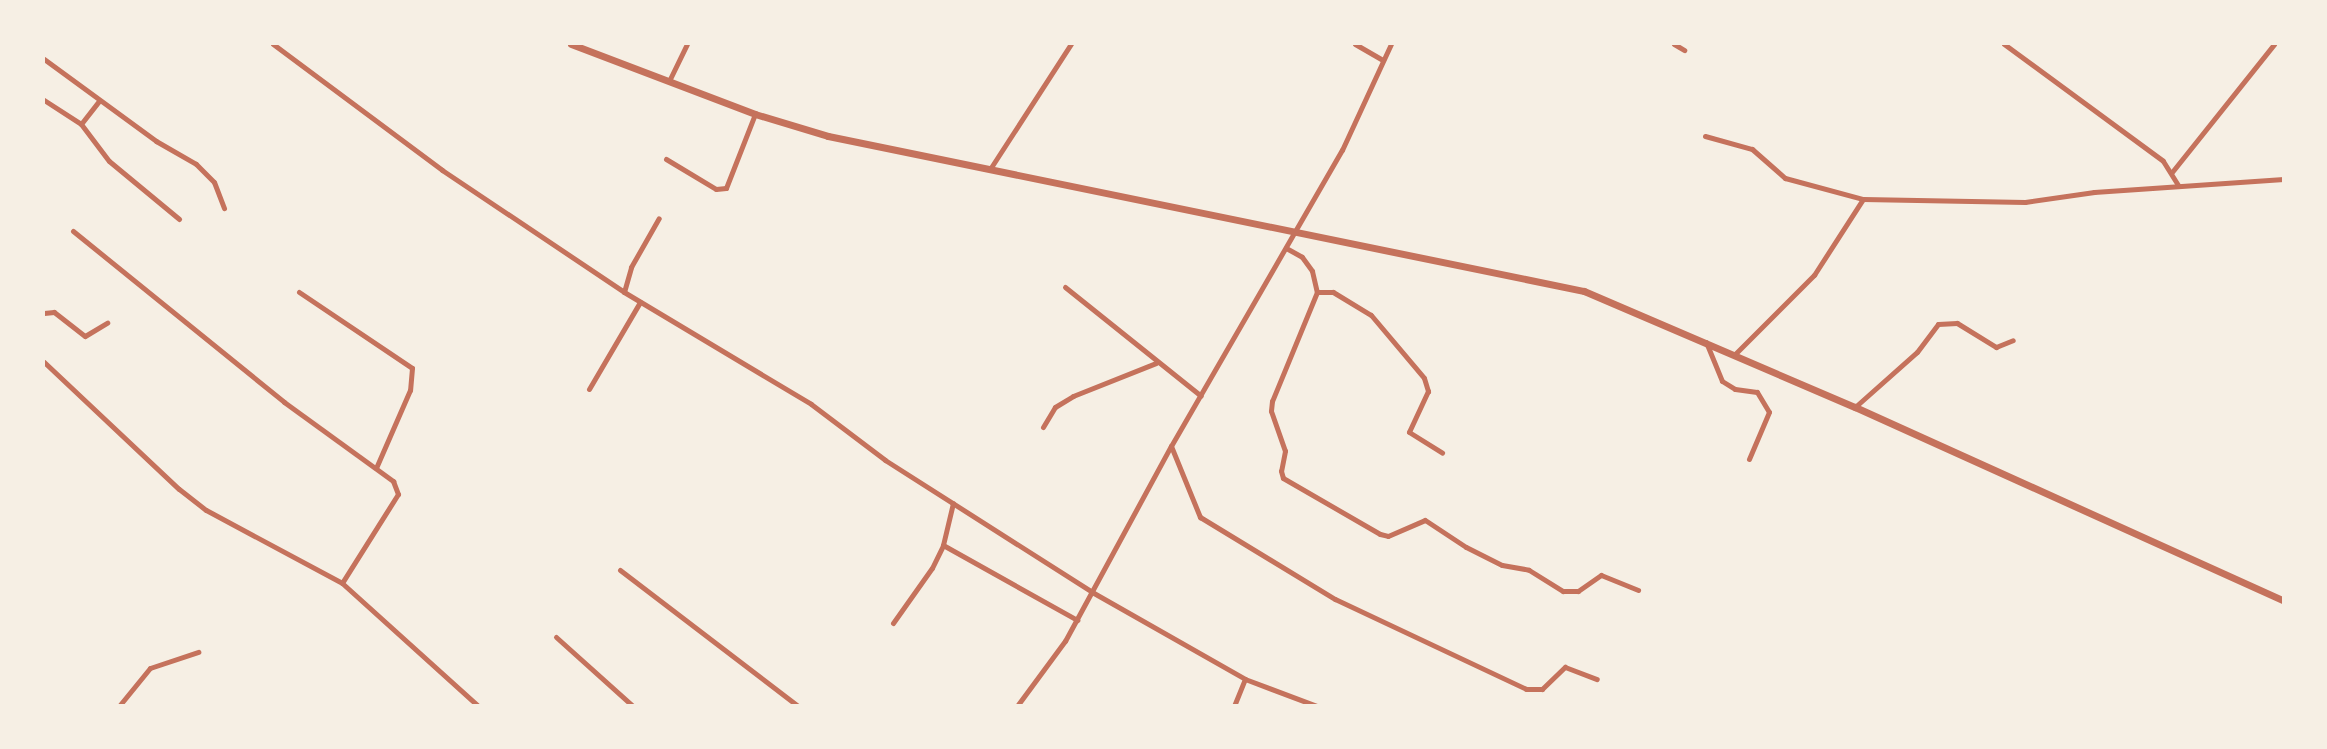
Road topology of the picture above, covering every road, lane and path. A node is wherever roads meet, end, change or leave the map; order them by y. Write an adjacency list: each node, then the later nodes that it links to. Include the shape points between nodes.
1 (273, 44): 33 (street, via 434,164)
2 (571, 44): 13 (street)
3 (687, 44): 13 (street)
4 (1071, 44): 20 (street)
5 (1355, 44): 12 (street)
6 (1391, 44): 12 (street)
7 (1674, 44): 10 (street)
8 (2004, 44): 21 (street, via 2163,161)
9 (2274, 44): 21 (street)
10 (1684, 50)
11 (44, 58): 15 (street)
12 (1383, 60): 28 (street, via 1342,150)
13 (669, 81): 16 (street)
14 (44, 100): 17 (street)
15 (99, 100): 17 (street); 25 (street, via 196,164 214,182)
16 (755, 114): 19 (street, via 726,188 716,189); 20 (street, via 828,136)
17 (81, 124): 27 (street, via 109,161)
18 (1705, 136): 24 (street, via 1752,149 1795,181)
19 (666, 159)
20 (990, 169): 28 (street)
21 (2172, 172): 23 (street)
22 (2283, 179): 23 (street)
23 (2178, 184): 24 (street, via 2025,202)
24 (1863, 199): 40 (street, via 1814,275)
25 (224, 208)
26 (659, 218): 33 (street, via 631,267)
27 (179, 219)
28 (1297, 230): 30 (street); 39 (street, via 1562,284)
29 (73, 231): 50 (street, via 284,402)
30 (1286, 248): 34 (street, via 1302,257 1312,271); 44 (street)
31 (1065, 287): 42 (street)
32 (299, 292): 50 (street, via 412,368 410,390)
33 (624, 292): 35 (street)
34 (1317, 292): 48 (street, via 1333,292 1371,315 1424,378 1428,391 1409,432); 55 (street, via 1272,401 1271,411 1285,451 1283,478 1380,534 1388,536 1425,520 1466,547 1502,565 1529,570 1563,591 1578,591 1600,575)
35 (640, 302): 43 (street); 51 (street, via 811,404 885,460)
36 (44, 313): 37 (street, via 54,312 85,336)
37 (107, 323)
38 (2013, 340): 45 (street, via 1996,347 1957,323 1938,324 1917,352)
39 (1705, 341): 40 (street); 49 (street, via 1722,381 1735,389 1757,392 1769,412)
40 (1735, 354): 45 (street)
41 (44, 362): 54 (street, via 94,412 206,510)
42 (1156, 363): 44 (street); 46 (street, via 1073,396 1055,407)
43 (589, 389)
44 (1201, 396): 47 (street)
45 (1855, 407): 57 (street)
46 (1043, 427)
47 (1171, 446): 56 (street); 63 (street, via 1200,517 1335,599 1526,689 1542,689 1565,667)
48 (1442, 453)
49 (1749, 459)
50 (376, 468): 54 (street, via 393,481 398,494)
51 (953, 503): 52 (street); 56 (street)
52 (943, 545): 58 (street); 59 (street, via 933,568)
53 (620, 570): 67 (street)
54 (342, 583): 65 (street)
55 (1638, 590)
56 (1092, 592): 58 (street); 62 (street)
57 (2283, 602)
58 (1077, 620): 68 (street)
59 (893, 622)
60 (556, 637): 66 (street)
61 (198, 652): 64 (street, via 150,668)
62 (1245, 679): 69 (street); 70 (street)
63 (1597, 679)
64 (119, 705)
65 (478, 705)
66 (633, 705)
67 (798, 705)
68 (1017, 705)
69 (1234, 705)
70 (1317, 705)

